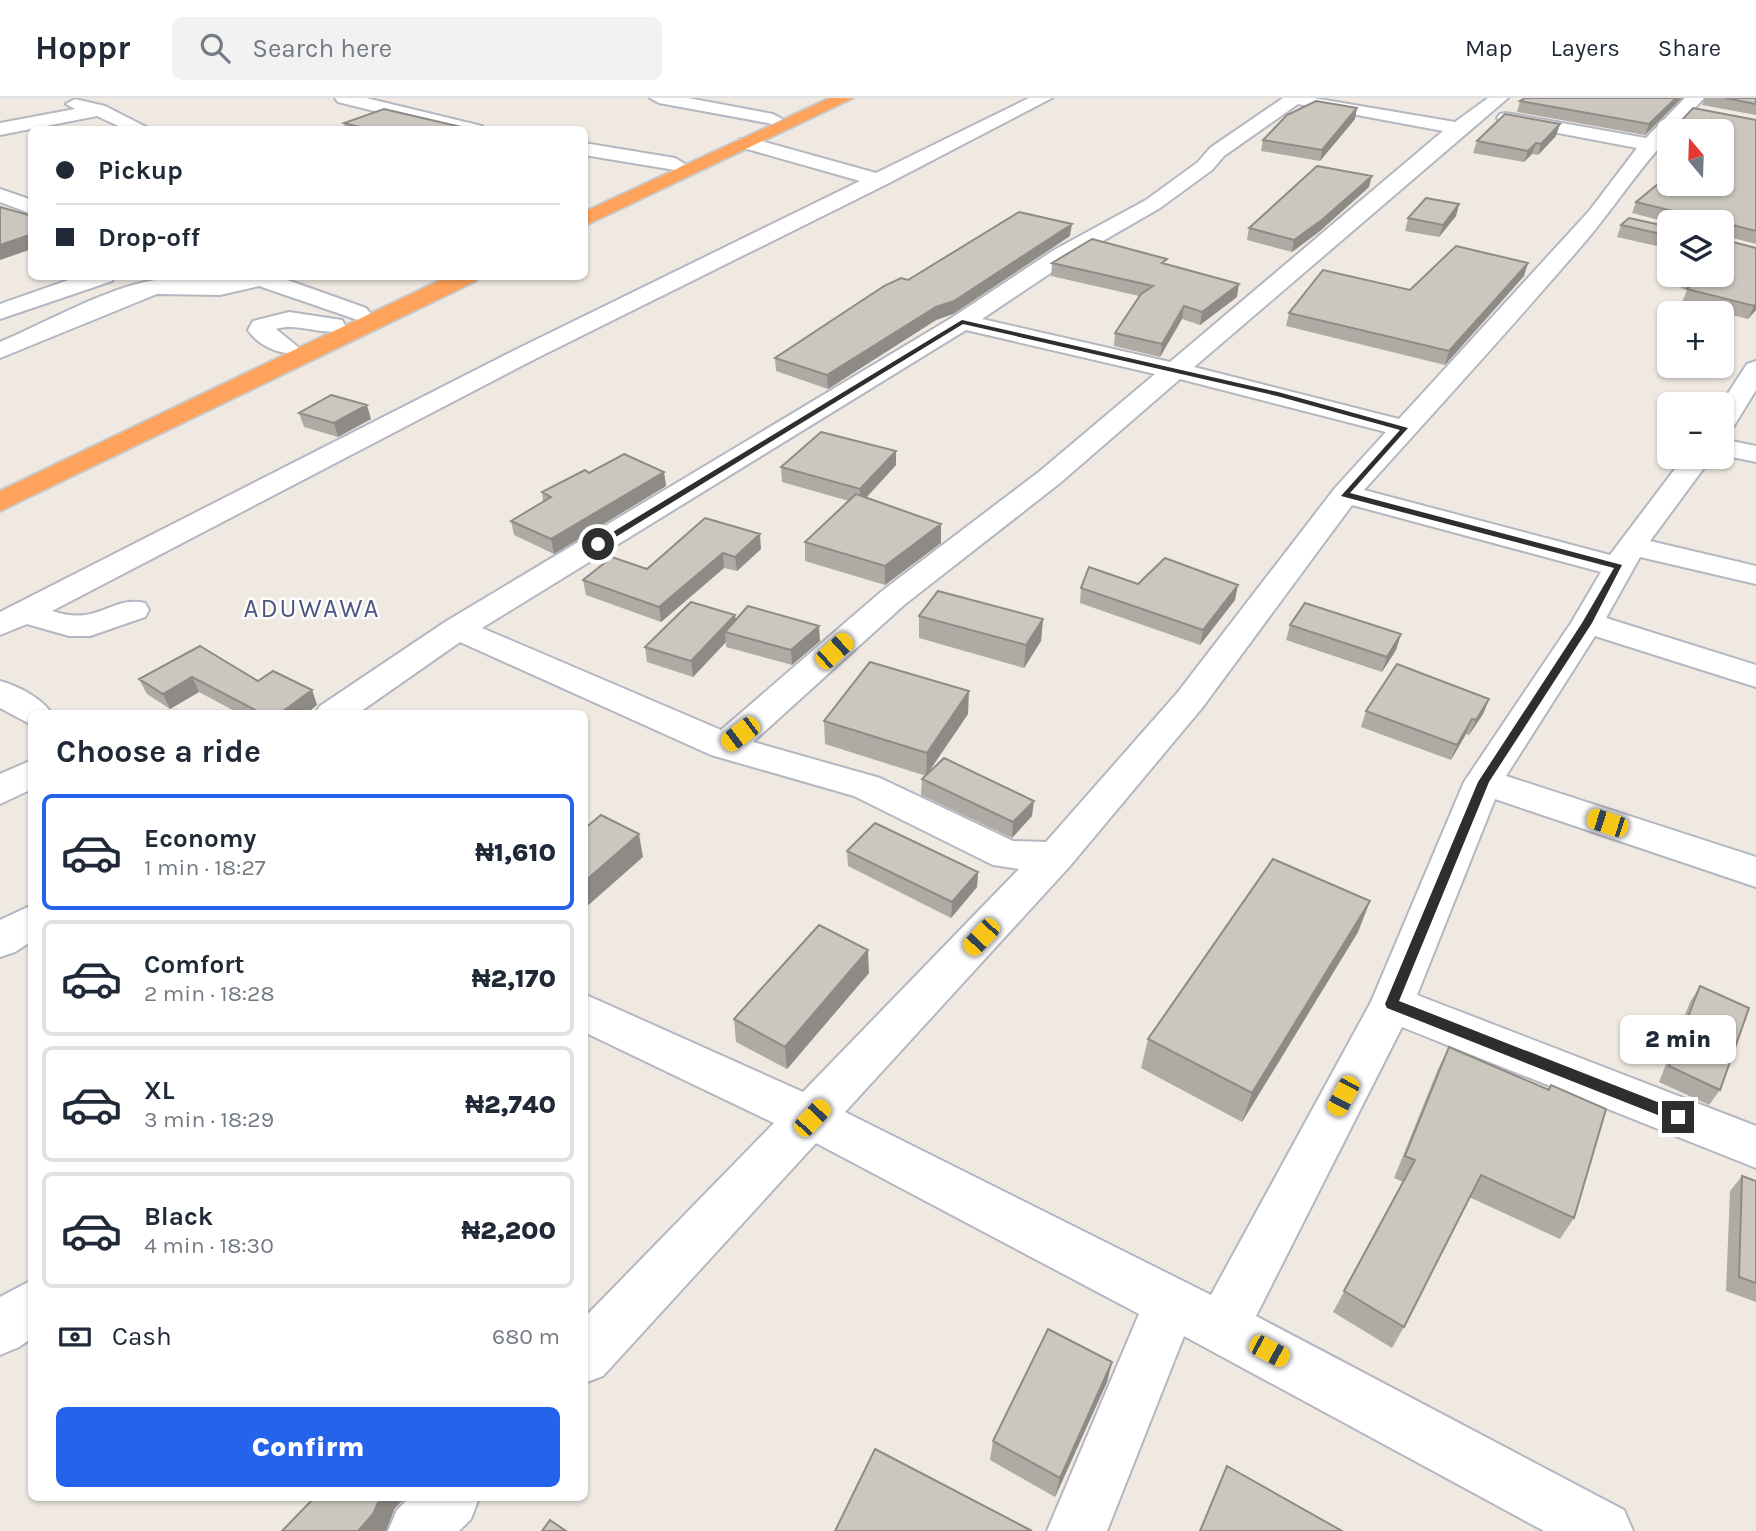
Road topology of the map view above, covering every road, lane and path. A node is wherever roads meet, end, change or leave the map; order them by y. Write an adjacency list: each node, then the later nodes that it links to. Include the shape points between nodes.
1 (49, 98): 9 (street)
2 (344, 98): 13 (street)
3 (659, 98): 11 (street)
4 (819, 98): 11 (highway)
5 (844, 98): 15 (highway)
6 (1043, 98): 19 (street)
7 (1294, 99): 10 (street); 31 (street, via 1153,204 1062,255)
8 (1697, 107): 16 (street)
9 (99, 110): 12 (street); 14 (street)
10 (1479, 113): 16 (street); 33 (street)
11 (774, 119): 18 (highway)
12 (134, 126)
13 (459, 126)
14 (0, 129)
15 (747, 143): 19 (street); 23 (highway)
16 (1651, 145): 36 (street, via 1632,164 1609,217)
17 (588, 150): 18 (street)
18 (675, 164): 21 (highway)
19 (880, 180): 46 (street, via 526,354)
20 (0, 195): 22 (street)
21 (588, 204)
22 (28, 206)
23 (588, 218)
24 (92, 280): 29 (street)
25 (250, 280): 32 (street, via 220,288 138,291)
26 (263, 280): 30 (street)
27 (428, 280): 30 (highway)
28 (460, 280): 42 (highway)
29 (0, 312)
30 (358, 313): 40 (highway)
31 (962, 322): 33 (street); 48 (street)
32 (0, 351)
33 (1173, 369): 36 (street); 53 (street, via 1051,477 893,598)
34 (1756, 369): 35 (street)
35 (1734, 404)
36 (1405, 429): 41 (street)
37 (1734, 449): 38 (street)
38 (1756, 454)
39 (1689, 469): 43 (street)
40 (0, 482)
41 (1345, 494): 43 (street); 57 (street, via 1190,700)
42 (0, 502)
43 (1625, 556): 44 (street); 47 (street)
44 (1756, 575)
45 (133, 610): 46 (street, via 97,626 74,629)
46 (13, 618)
47 (1587, 623): 49 (street); 55 (street)
48 (457, 629): 52 (street); 53 (street)
49 (1756, 676)
50 (0, 692): 51 (street)
51 (28, 710)
52 (339, 710)
53 (724, 746): 57 (street, via 867,787 1007,855)
54 (28, 774): 56 (street)
55 (1483, 782): 58 (street); 61 (street)
56 (0, 790)
57 (1056, 856): 63 (street)
58 (1756, 872)
59 (28, 923): 60 (street)
60 (0, 942)
61 (1392, 1004): 64 (street); 67 (street)
62 (588, 1014): 63 (street)
63 (812, 1118): 65 (street, via 1016,1220); 69 (street)
64 (1756, 1147)
65 (1170, 1304): 67 (street); 72 (street)
66 (28, 1308): 68 (street)
67 (1223, 1327): 73 (street)
68 (0, 1329)
69 (588, 1353)
70 (447, 1501): 71 (street)
71 (418, 1531)
72 (1077, 1531)
73 (1603, 1531)

